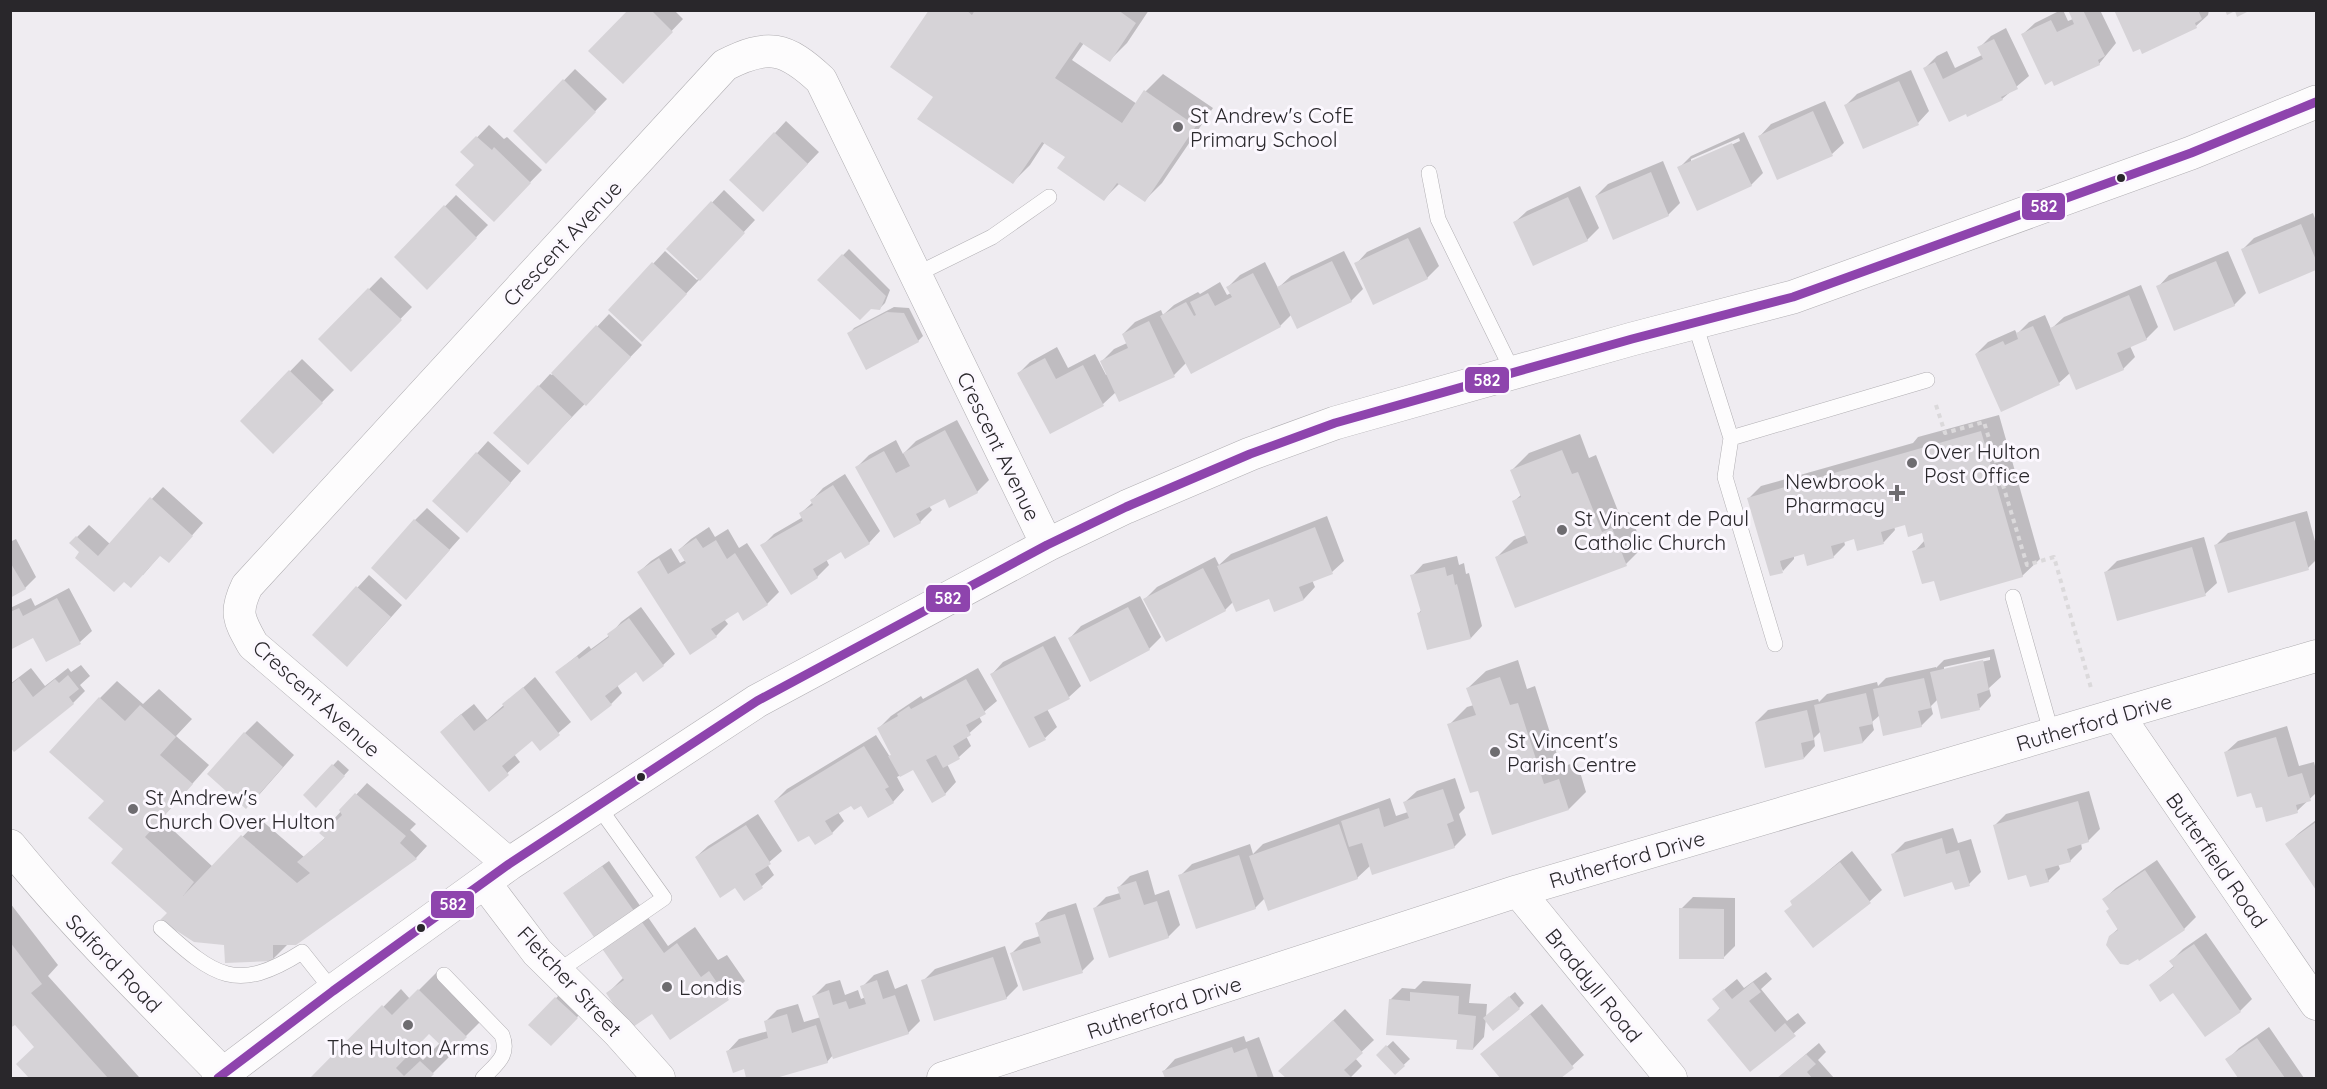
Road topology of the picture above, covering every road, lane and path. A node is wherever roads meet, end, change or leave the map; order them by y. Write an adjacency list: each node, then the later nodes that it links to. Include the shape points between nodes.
1 (2316, 102): 5 (main road, via 2191,153 1793,297)
2 (1429, 173): 6 (lane, via 1438,219)
3 (1049, 197): 4 (lane, via 992,237)
4 (915, 275): 9 (street, Crescent Avenue); 17 (street, Crescent Avenue, via 820,80 802,63 776,51 749,53 725,65 247,586 238,603 241,623 253,645)
5 (1695, 324): 6 (main road); 8 (lane)
6 (1513, 372): 9 (main road, via 1335,423 1250,454)
7 (1927, 380): 8 (lane); 13 (path, via 1945,433 1984,422 2026,565 2054,557)
8 (1731, 438): 11 (lane, via 1725,477)
9 (1047, 545): 15 (main road, via 757,701)
10 (2013, 597): 14 (lane)
11 (1775, 644)
12 (2316, 656): 13 (street, Rutherford Drive)
13 (2109, 718): 14 (street, Rutherford Drive); 23 (street, Butterfield Road)
14 (2052, 735): 18 (street, Rutherford Drive)
15 (598, 806): 17 (main road); 20 (lane, via 664,898)
16 (10, 846): 24 (main road, Salford Road, via 53,899)
17 (497, 873): 20 (street, Fletcher Street, via 537,952); 22 (main road)
18 (1518, 891): 27 (street, Rutherford Drive); 28 (street, Braddyll Road)
19 (161, 928): 22 (lane, via 194,958 218,972 237,976 280,966 302,952)
20 (557, 972): 26 (street, Fletcher Street)
21 (444, 975): 25 (lane, via 502,1035 505,1052)
22 (333, 991): 24 (main road)
23 (2316, 1004)
24 (223, 1077)
25 (483, 1078)
26 (659, 1078)
27 (945, 1078)
28 (1671, 1078)

